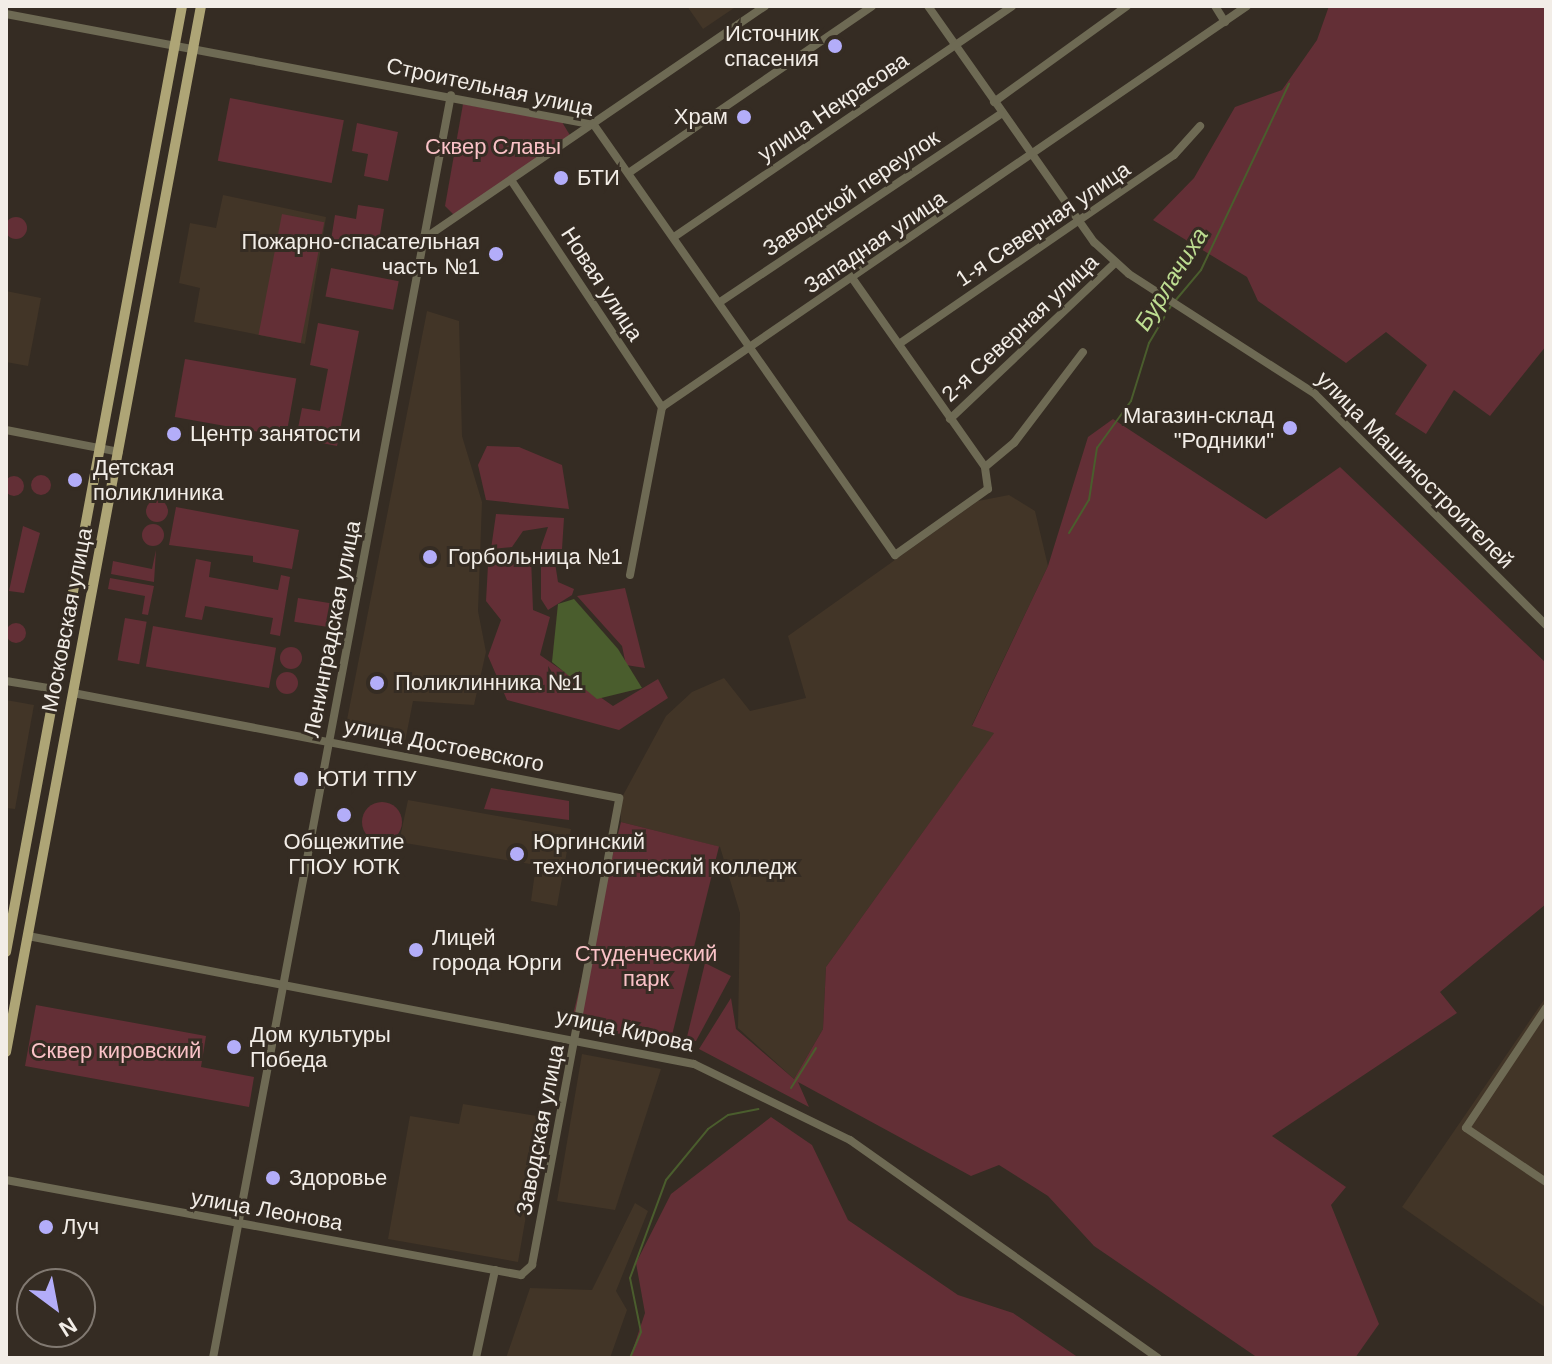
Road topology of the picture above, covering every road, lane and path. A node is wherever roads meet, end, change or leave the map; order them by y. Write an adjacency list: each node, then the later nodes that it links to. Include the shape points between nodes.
1 (182, 6): 12 (main road, Московская улица)
2 (201, 6): 13 (main road, Московская улица)
3 (765, 6): 18 (street)
4 (872, 6): 21 (street)
5 (928, 6): 14 (street, улица Машиностроителей)
6 (1012, 6): 14 (street, улица Некрасова)
7 (1127, 6): 16 (street)
8 (1215, 6): 11 (street)
9 (1247, 6): 11 (street, Западная улица)
10 (6, 14): 12 (street, Строительная улица)
11 (1225, 22): 20 (street, Западная улица)
12 (175, 44): 13 (street, Строительная улица); 35 (main road, Московская улица)
13 (194, 46): 15 (street, Строительная улица); 36 (main road, Московская улица)
14 (954, 46): 16 (street, улица Машиностроителей); 24 (street, улица Некрасова)
15 (451, 95): 18 (street, Строительная улица); 25 (street, Ленинградская улица)
16 (994, 102): 17 (street, улица Машиностроителей)
17 (1002, 113): 20 (street, улица Машиностроителей); 28 (street, Заводской переулок)
18 (594, 125): 21 (street, Строительная улица); 22 (street)
19 (1200, 126): 23 (street, 1-я Северная улица, via 1174,155)
20 (1031, 157): 23 (street, улица Машиностроителей); 27 (street, Западная улица)
21 (630, 172): 24 (street, Строительная улица)
22 (511, 180): 25 (street); 32 (street, Новая улица)
23 (1078, 222): 26 (street, улица Машиностроителей); 29 (street, 1-я Северная улица)
24 (674, 237): 28 (street, Строительная улица)
25 (425, 238): 43 (street, Ленинградская улица)
26 (1115, 263): 33 (street, 2-я Северная улица); 39 (street, улица Машиностроителей, via 1315,394)
27 (853, 279): 29 (street); 30 (street, Западная улица)
28 (720, 302): 30 (street, Строительная улица)
29 (899, 344): 33 (street)
30 (751, 348): 32 (street, Западная улица); 37 (street, Строительная улица, via 895,555 988,489)
31 (1083, 352): 37 (street, via 1014,443)
32 (662, 407): 38 (street)
33 (950, 419): 37 (street)
34 (6, 430): 35 (street)
35 (100, 448): 36 (street); 41 (main road, Московская улица)
36 (119, 452): 42 (main road, Московская улица)
37 (985, 467)
38 (630, 575)
39 (1546, 625)
40 (6, 681): 41 (street)
41 (55, 689): 45 (main road, Московская улица)
42 (73, 693): 43 (street, улица Достоевского); 46 (main road, Московская улица)
43 (329, 740): 44 (street, улица Достоевского); 48 (street, Ленинградская улица)
44 (619, 798): 50 (street, Заводская улица)
45 (8, 932): 46 (main road, улица Кирова); 47 (main road, Московская улица)
46 (28, 936): 48 (street, улица Кирова); 51 (main road, Московская улица)
47 (6, 952)
48 (282, 984): 50 (street, улица Кирова); 54 (street, Ленинградская улица)
49 (1546, 1008): 53 (street, via 1466,1128)
50 (576, 1039): 56 (street, Заводская улица, via 532,1265); 59 (street, улица Кирова, via 694,1064 819,1123)
51 (6, 1052)
52 (6, 1180): 54 (street, улица Леонова)
53 (1546, 1182)
54 (237, 1222): 55 (street, улица Леонова); 57 (street, Ленинградская улица)
55 (495, 1270): 56 (street, улица Леонова); 58 (street)
56 (521, 1275)
57 (213, 1358)
58 (476, 1358)
59 (1158, 1358)

